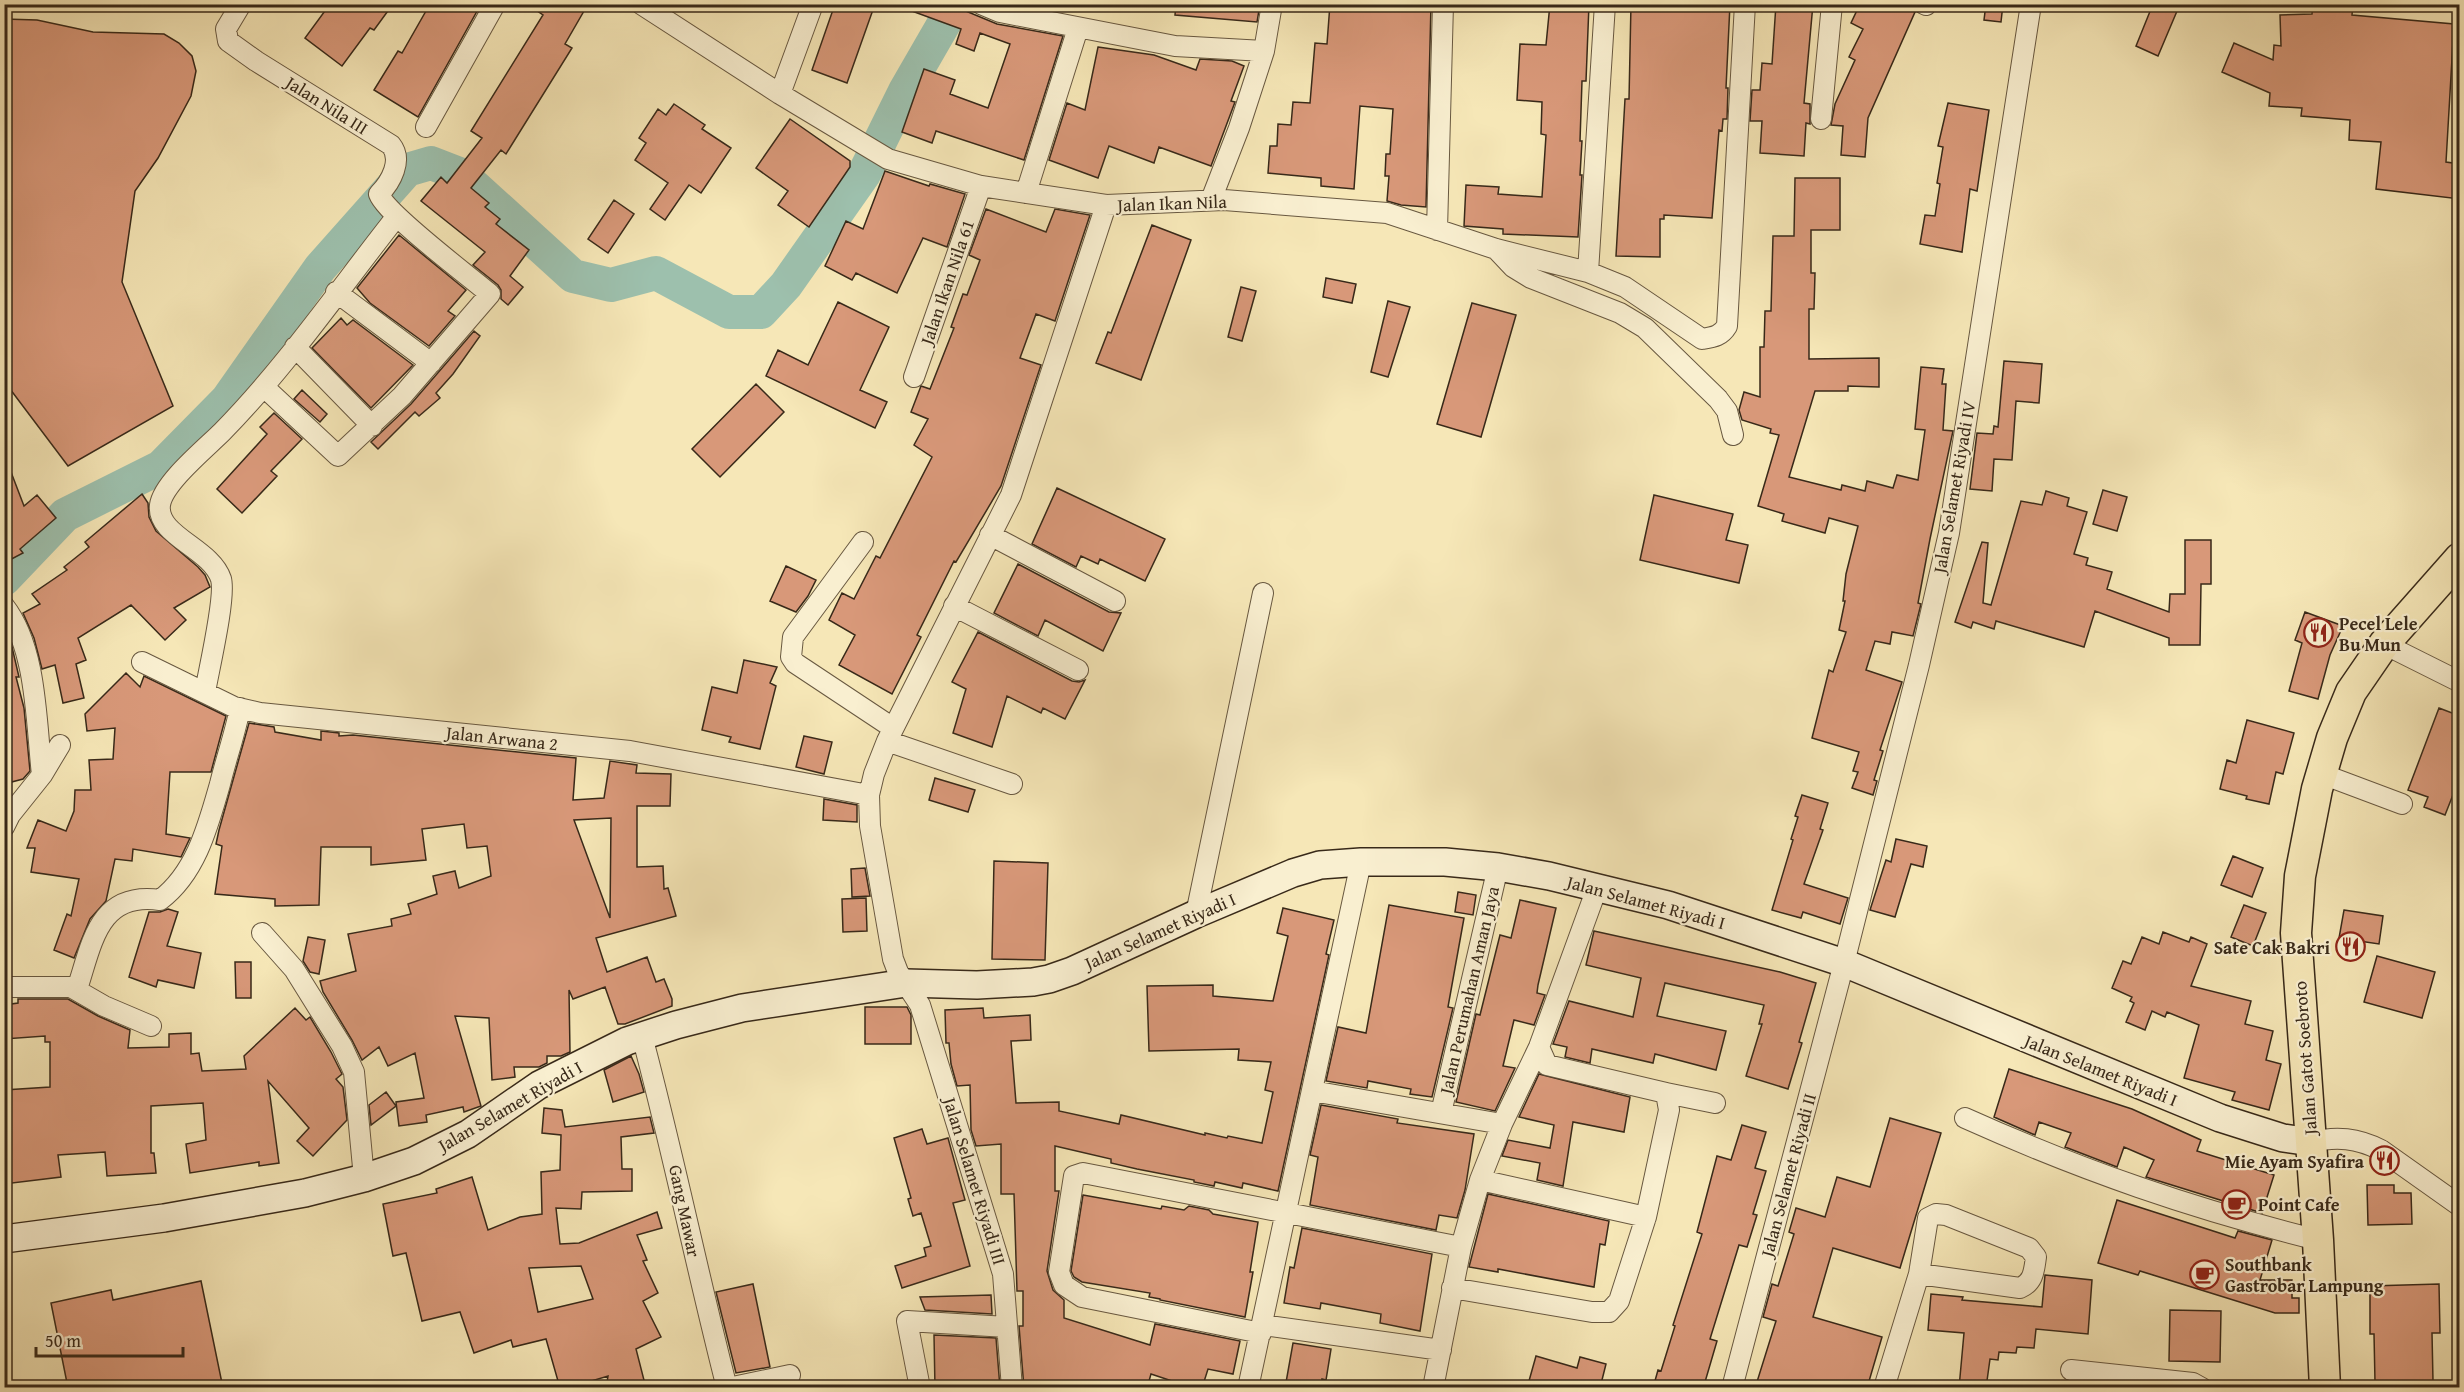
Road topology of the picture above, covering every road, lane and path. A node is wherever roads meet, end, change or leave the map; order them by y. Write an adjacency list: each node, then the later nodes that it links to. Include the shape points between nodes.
1 (241, 4): 21 (street, Jalan Nila III, via 226,29 228,40 395,150 394,168 379,194)
2 (495, 4): 16 (street)
3 (641, 4): 14 (street, Jalan Ikan Nila)
4 (813, 4): 14 (street)
5 (981, 4): 12 (street, via 1000,12)
6 (1272, 4): 13 (street)
7 (1443, 4): 22 (street)
8 (1605, 4): 24 (street)
9 (1745, 4): 24 (street, Jalan Ikan Nila, via 1727,326 1723,333 1699,338 1642,296)
10 (1832, 4): 15 (street)
11 (2031, 4): 58 (street, Jalan Selamet Riyadi IV, via 1949,533)
12 (1078, 28): 13 (street, via 1175,46); 18 (street)
13 (1264, 51): 19 (street)
14 (780, 93): 17 (street, Jalan Ikan Nila, via 888,159)
15 (1821, 118)
16 (426, 127)
17 (981, 186): 18 (street, Jalan Ikan Nila); 28 (street, Jalan Ikan Nila 61)
18 (1026, 193): 20 (street, Jalan Ikan Nila)
19 (1211, 200): 20 (street, Jalan Ikan Nila); 22 (street, Jalan Ikan Nila, via 1387,213)
20 (1106, 205): 32 (street, Jalan Selamet Riyadi III, via 1032,436 1011,495)
21 (393, 212): 25 (street); 27 (street, via 490,294)
22 (1437, 230): 23 (street, Jalan Ikan Nila)
23 (1496, 249): 24 (street, Jalan Ikan Nila); 31 (street, via 1513,267 1531,278 1620,313 1645,328 1718,399 1727,411)
24 (1588, 272)
25 (336, 292): 26 (street); 27 (street)
26 (295, 346): 29 (street); 30 (street)
27 (431, 363): 30 (street)
28 (914, 377)
29 (264, 387): 30 (street, via 338,456); 43 (street, via 171,484 160,504 167,526 215,565 222,585)
30 (372, 426)
31 (1733, 435)
32 (990, 535): 36 (street); 38 (street, Jalan Selamet Riyadi III)
33 (863, 542): 45 (street, via 793,637 791,657)
34 (2460, 558): 39 (main road, Jalan Gatot Soebroto)
35 (1263, 593): 56 (street)
36 (1115, 601)
37 (4, 606): 48 (street, via 14,618 27,649)
38 (954, 606): 41 (street); 45 (street, Jalan Selamet Riyadi III)
39 (2384, 644): 42 (street); 47 (main road, Jalan Gatot Soebroto, via 2351,692)
40 (142, 662): 43 (street, Jalan Arwana 2)
41 (1078, 670)
42 (2460, 682)
43 (205, 692): 44 (street, Jalan Arwana 2)
44 (240, 708): 50 (street, Jalan Arwana 2, via 294,718 630,751); 61 (street, via 210,824 191,864 176,888 160,900 143,897 124,903 102,920)
45 (890, 734): 49 (street); 50 (street, Jalan Selamet Riyadi III)
46 (60, 746): 48 (street)
47 (2322, 774): 51 (street); 71 (main road, Jalan Gatot Soebroto, via 2300,876 2296,933)
48 (42, 775): 52 (street)
49 (1012, 784)
50 (869, 795): 59 (street, Jalan Selamet Riyadi III, via 870,826 893,959)
51 (2402, 804)
52 (4, 827)
53 (1361, 862): 54 (main road, Jalan Selamet Riyadi I, via 1445,862); 56 (main road, Jalan Selamet Riyadi I, via 1320,865 1293,873); 65 (street)
54 (1498, 867): 55 (main road, Jalan Selamet Riyadi I); 68 (street, Jalan Perumahan Aman Jaya)
55 (1597, 888): 58 (main road, Jalan Selamet Riyadi I, via 1668,905); 64 (street)
56 (1196, 914): 59 (main road, Jalan Selamet Riyadi I, via 1049,979 977,985)
57 (262, 933): 72 (street, via 294,969 354,1072)
58 (1844, 963): 71 (main road, Jalan Selamet Riyadi I, via 2220,1118 2283,1138); 92 (street, Jalan Selamet Riyadi II)
59 (906, 983): 63 (main road, Jalan Selamet Riyadi I, via 742,1008); 82 (street, Jalan Selamet Riyadi III, via 924,1015 1003,1274)
60 (4, 987): 61 (street)
61 (77, 989): 62 (street, via 104,1006)
62 (151, 1026)
63 (642, 1036): 72 (main road, Jalan Selamet Riyadi I, via 539,1085 468,1134 414,1161); 87 (street, Gang Mawar)
64 (1539, 1047): 66 (street, via 1547,1065); 70 (street)
65 (1312, 1091): 68 (street, Jalan Perumahan Aman Jaya); 75 (street)
66 (1666, 1093): 67 (street); 76 (street, via 1669,1110)
67 (1715, 1103)
68 (1440, 1113): 70 (street, Jalan Perumahan Aman Jaya)
69 (1965, 1118): 78 (street, via 2103,1177 2235,1219)
70 (1502, 1124): 73 (street)
71 (2311, 1142): 74 (street, via 2338,1138 2370,1144); 78 (main road, Jalan Gatot Soebroto)
72 (364, 1178): 77 (main road, Jalan Selamet Riyadi I, via 305,1193 164,1218)
73 (1480, 1180): 76 (street); 79 (street)
74 (2460, 1206)
75 (1287, 1211): 79 (street); 83 (street); 83 (street, via 1083,1173 1072,1181 1059,1272 1070,1290 1082,1297)
76 (1646, 1217): 81 (street, via 1619,1301 1609,1312)
77 (4, 1239)
78 (2318, 1240): 95 (main road, Jalan Gatot Soebroto)
79 (1461, 1247): 81 (street)
80 (1919, 1274): 80 (street, via 1928,1218 1936,1214 2029,1248 2036,1257 2033,1278 2020,1288); 93 (street)
81 (1452, 1288): 84 (street)
82 (1007, 1327): 88 (street, via 907,1321); 89 (street, Jalan Selamet Riyadi III)
83 (1262, 1329): 84 (street); 90 (street)
84 (1440, 1350): 91 (street)
85 (2071, 1370): 94 (street, via 2193,1383)
86 (790, 1375): 87 (street)
87 (728, 1388)
88 (920, 1388)
89 (1012, 1388)
90 (1248, 1388)
91 (1433, 1388)
92 (1732, 1388)
93 (1884, 1388)
94 (2202, 1388)
95 (2325, 1388)

